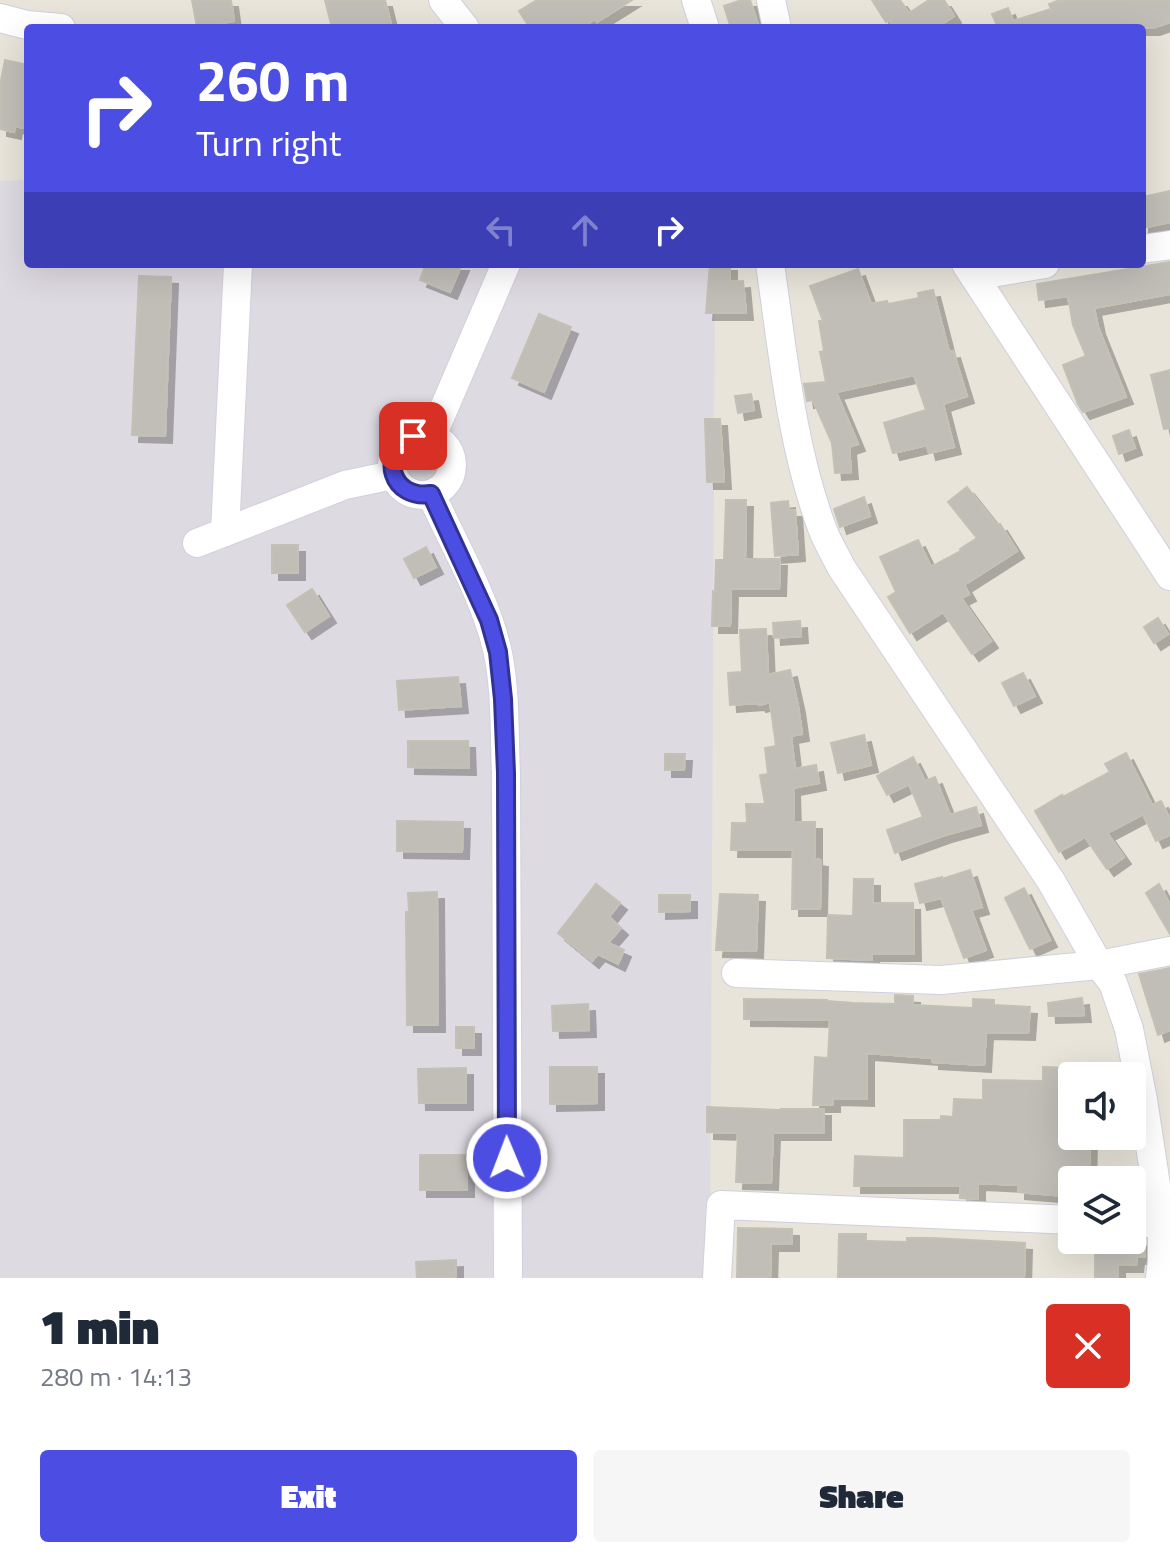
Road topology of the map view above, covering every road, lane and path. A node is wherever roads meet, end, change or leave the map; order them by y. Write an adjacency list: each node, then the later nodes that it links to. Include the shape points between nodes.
1 (443, 0): 6 (street)
2 (696, 0): 7 (street)
3 (771, 0): 8 (street)
4 (0, 18): 5 (street)
5 (24, 24)
6 (462, 24)
7 (704, 24)
8 (776, 24)
9 (1170, 245): 10 (street)
10 (1146, 248)
11 (238, 268): 19 (street)
12 (504, 268): 16 (street)
13 (771, 268): 23 (street, via 798,446 823,531 841,567 1051,881)
14 (995, 268): 15 (street)
15 (970, 270): 21 (street)
16 (432, 436): 17 (street, via 404,441 394,456); 18 (street, via 447,447 453,465 447,483)
17 (393, 475): 18 (street, via 405,490); 19 (street, via 345,485)
18 (431, 494): 28 (street, via 489,620 503,699)
19 (225, 532): 20 (street)
20 (197, 543)
21 (1170, 576)
22 (1170, 951): 23 (street)
23 (1099, 965): 24 (street, via 941,980); 27 (street, via 1113,983 1136,1057)
24 (736, 973)
25 (1058, 1219): 29 (street, via 721,1205)
26 (1146, 1223): 27 (street)
27 (1162, 1224): 30 (street)
28 (508, 1278)
29 (717, 1278)
30 (1160, 1278)

